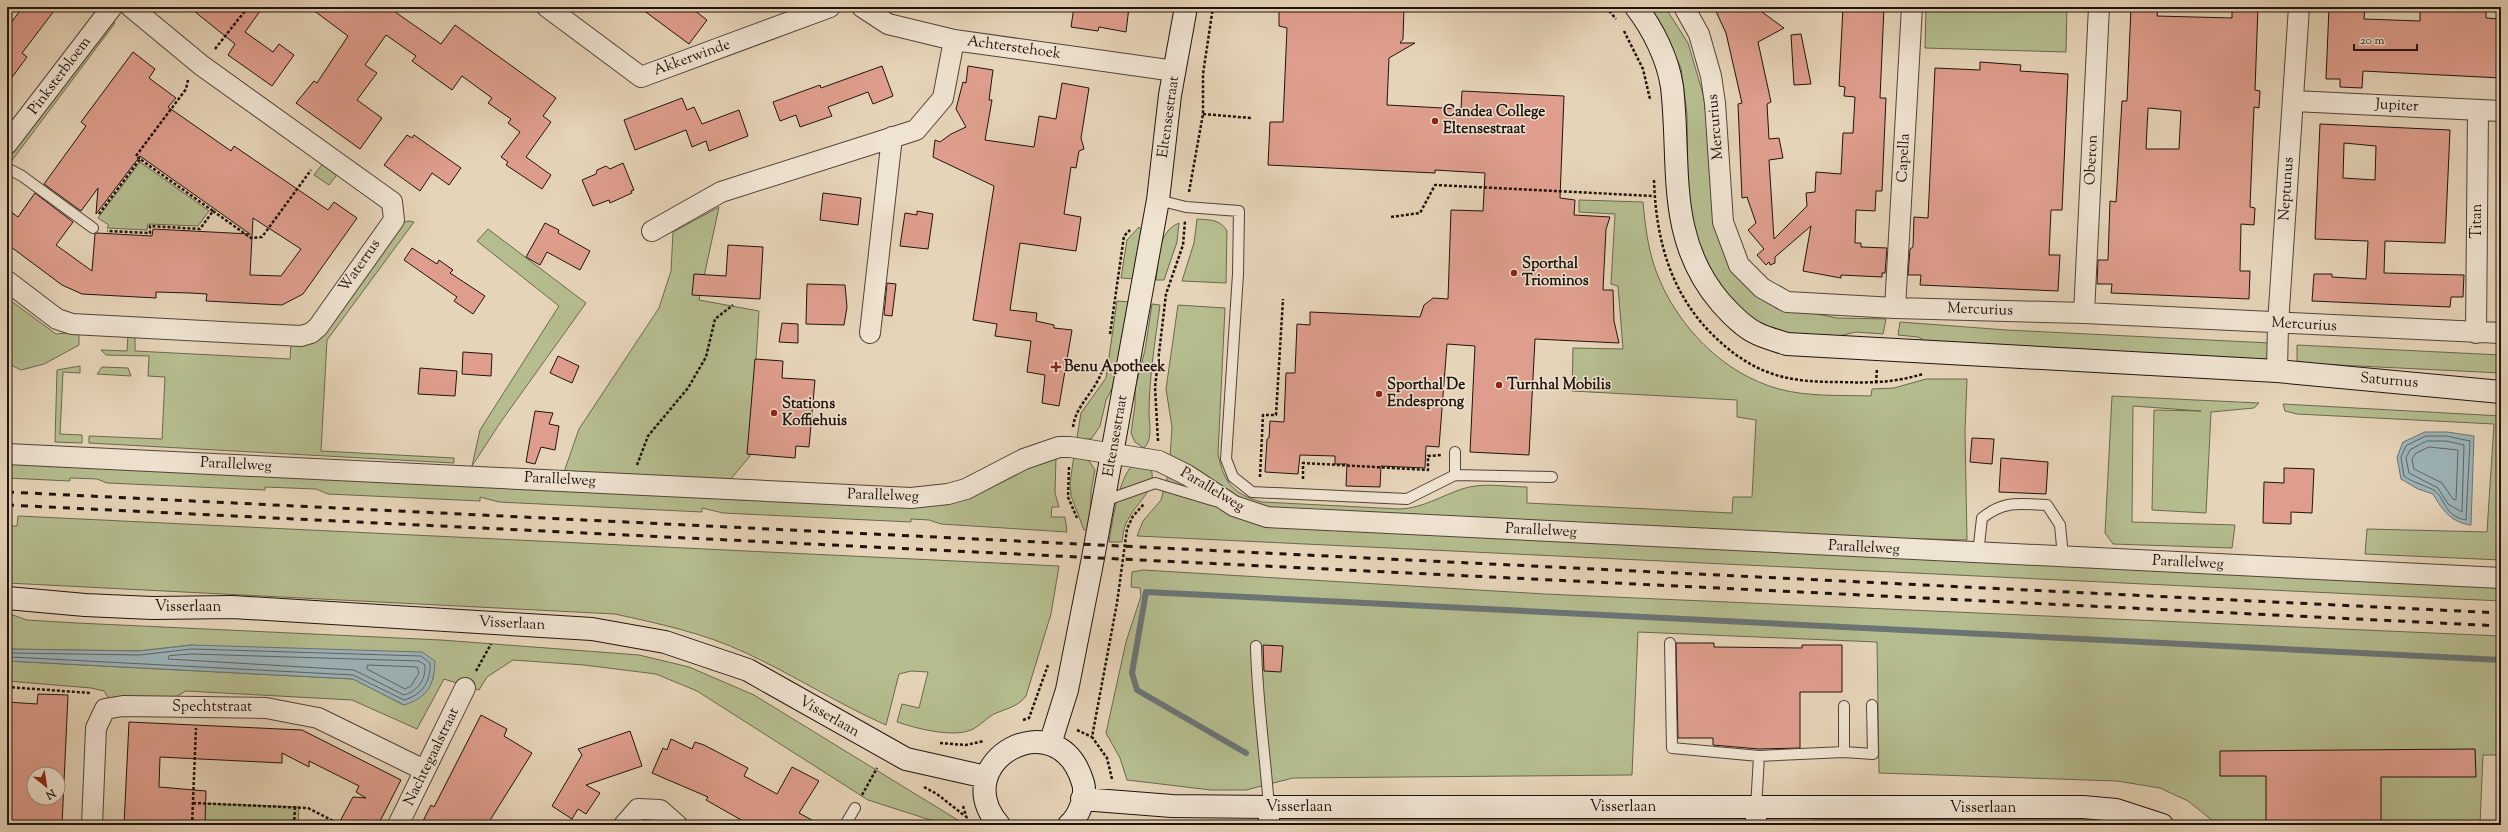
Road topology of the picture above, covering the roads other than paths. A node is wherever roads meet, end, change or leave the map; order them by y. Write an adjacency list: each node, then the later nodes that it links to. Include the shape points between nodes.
1 (112, 7): 18 (street, Pinksterbloem)
2 (131, 7): 23 (street, Waterrus, via 201,65 392,202 394,220 318,327 311,333 301,336 72,324 57,319)
3 (547, 7): 4 (street, Akkerwinde, via 641,77)
4 (830, 7)
5 (862, 7): 12 (street, via 888,24)
6 (1186, 7): 13 (street, Eltensestraat)
7 (1636, 7): 30 (street, via 1649,25 1672,85 1679,203 1689,251 1706,285 1729,313 1756,334 1787,344)
8 (1684, 7): 24 (street, Mercurius, via 1699,34 1711,76 1723,222 1740,265 1762,288 1787,302)
9 (1912, 7): 24 (street, Capella)
10 (2099, 7): 25 (street, Oberon)
11 (2299, 7): 14 (street, Neptunus)
12 (954, 40): 13 (street, Achterstehoek); 17 (street, Achterstehoek, via 943,98 916,130)
13 (1175, 71): 20 (street, Eltensestraat)
14 (2294, 101): 15 (street, Jupiter); 26 (street, Neptunus)
15 (2478, 110): 16 (street, Jupiter); 28 (street, Titan)
16 (2501, 111)
17 (892, 137): 22 (street, Achterstehoek, via 721,192); 27 (street)
18 (7, 144)
19 (7, 168): 21 (lane)
20 (1157, 206): 32 (street, Eltensestraat); 35 (lane, via 1239,211 1238,274 1226,459 1233,477 1252,492 1407,499)
21 (92, 226)
22 (652, 231)
23 (7, 281)
24 (1895, 308): 25 (street, Mercurius)
25 (2084, 313): 26 (street, Mercurius)
26 (2278, 324): 28 (street, Mercurius); 30 (street, Neptunus)
27 (870, 333)
28 (2476, 333): 29 (street, Mercurius)
29 (2501, 334)
30 (2277, 371): 31 (street, Saturnus)
31 (2501, 392)
32 (1113, 452): 34 (street, Parallelweg, via 1059,446 1024,459 966,488 931,497 911,498); 37 (street, Eltensestraat); 38 (street, Parallelweg, via 1159,461 1187,475)
33 (1455, 453): 35 (lane)
34 (7, 454)
35 (1455, 475): 36 (lane)
36 (1552, 477)
37 (1104, 501): 38 (lane, via 1155,483); 48 (street, Eltensestraat, via 1067,690)
38 (1234, 506): 39 (street, Parallelweg, via 1250,513 1286,518)
39 (1978, 554): 40 (street, Parallelweg); 40 (lane, via 1982,518 1995,508 2014,503 2047,505 2060,525)
40 (2063, 557): 41 (street, Parallelweg)
41 (2501, 578)
42 (7, 598): 52 (street, Visserlaan, via 152,608 232,607 592,629 665,642 748,670 906,759)
43 (1670, 643): 50 (lane, via 1672,748)
44 (1256, 646): 55 (lane, via 1256,688 1262,725)
45 (465, 688): 51 (street, Nachtegaalstraat)
46 (1844, 706): 49 (lane)
47 (1872, 706): 49 (lane, via 1873,754)
48 (1050, 744): 52 (street, via 1030,741 1011,747); 53 (street, via 1066,753 1078,768 1084,786)
49 (1844, 752): 50 (lane)
50 (1759, 756): 56 (lane)
51 (424, 770): 57 (street, Spechtstraat, via 318,718 266,708 123,706 105,709 96,728); 58 (street, Nachtegaalstraat)
52 (976, 774): 62 (street, via 990,815)
53 (1082, 799): 55 (street, Visserlaan); 63 (street, via 1082,805)
54 (855, 808): 61 (lane)
55 (1269, 816): 56 (street, Visserlaan)
56 (1756, 816): 64 (street, Visserlaan, via 2083,807 2116,810)
57 (92, 825)
58 (398, 825)
59 (624, 825): 60 (street, via 638,810 660,810)
60 (677, 825)
61 (845, 825)
62 (999, 825)
63 (1069, 825)
64 (2162, 825)

